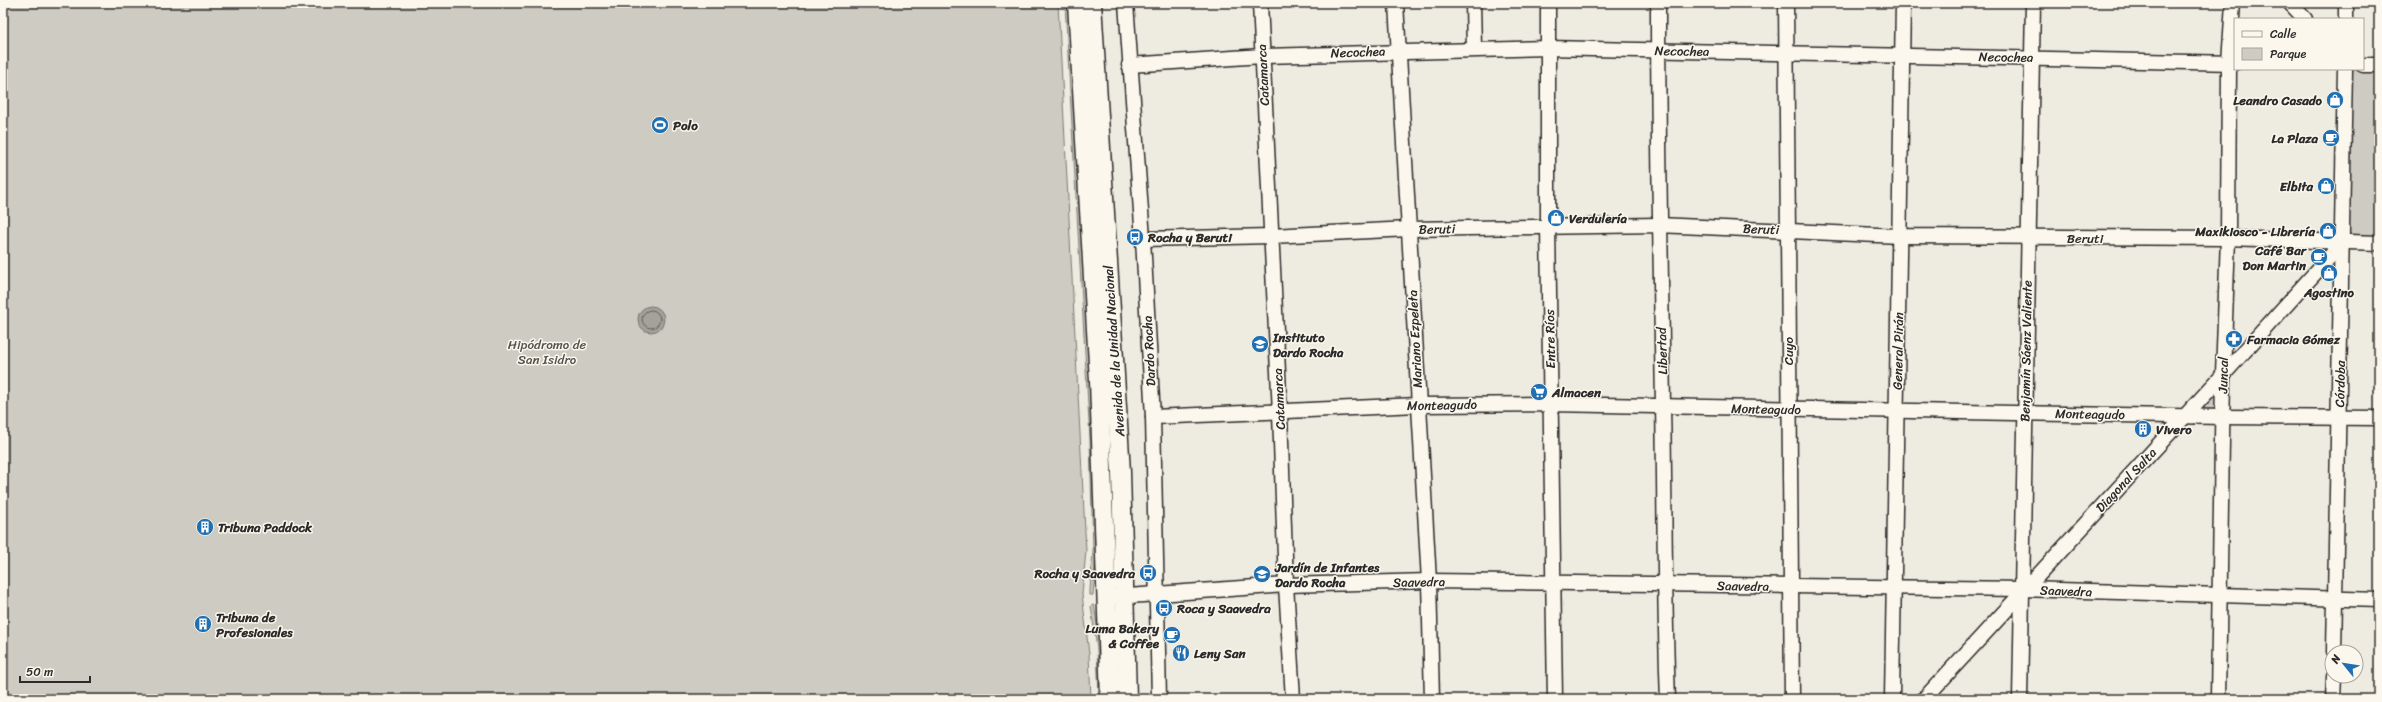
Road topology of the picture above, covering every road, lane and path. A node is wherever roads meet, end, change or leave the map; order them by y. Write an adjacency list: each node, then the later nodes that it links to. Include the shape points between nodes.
1 (1077, 3): 63 (main road, Avenida de la Unidad Nacional, via 1099,381)
2 (1092, 3): 63 (main road, Avenida de la Unidad Nacional, via 1121,472)
3 (1126, 3): 26 (street, Dardo Rocha)
4 (1260, 3): 23 (street, Catamarca)
5 (1396, 3): 19 (street, Mariano Ezpeleta)
6 (1473, 3): 18 (street)
7 (1548, 3): 17 (street, Entre Ríos)
8 (1658, 3): 20 (street, Libertad)
9 (1786, 3): 21 (street, Cuyo)
10 (1903, 3): 22 (street, General Pirán)
11 (2033, 3): 24 (street, Benjamín Sáenz Valiente)
12 (2233, 3): 25 (street, Juncal)
13 (2290, 3): 15 (street)
14 (2346, 3): 16 (street)
15 (2304, 18)
16 (2346, 18)
17 (1548, 48): 18 (street, Necochea); 20 (street, Necochea); 31 (street, Entre Ríos)
18 (1474, 49): 19 (street, Necochea)
19 (1398, 51): 23 (street, Necochea); 32 (street, Mariano Ezpeleta)
20 (1658, 51): 21 (street, Necochea); 30 (street, Libertad)
21 (1786, 52): 22 (street, Necochea); 33 (street, Cuyo)
22 (1903, 55): 24 (street, Necochea); 35 (street, General Pirán)
23 (1262, 56): 26 (street, Necochea); 34 (street, Catamarca)
24 (2033, 58): 25 (street, Necochea); 36 (street, Benjamín Sáenz Valiente)
25 (2232, 63): 37 (street, Juncal)
26 (1129, 65): 38 (street, Dardo Rocha)
27 (2364, 65): 28 (street)
28 (2379, 65)
29 (2345, 70): 39 (street, Córdoba)
30 (1658, 225): 31 (street, Beruti); 33 (street, Beruti); 44 (street, Libertad)
31 (1548, 226): 32 (street, Beruti); 42 (street, Entre Ríos)
32 (1409, 229): 34 (street, Beruti); 43 (street, Mariano Ezpeleta)
33 (1788, 230): 35 (street, Beruti); 45 (street, Cuyo)
34 (1271, 236): 38 (street, Beruti); 48 (street, Catamarca)
35 (1900, 236): 36 (street, Beruti); 46 (street, General Pirán)
36 (2028, 238): 37 (street, Beruti); 47 (street, Benjamín Sáenz Valiente)
37 (2228, 238): 39 (street, Beruti); 41 (street, Juncal)
38 (1143, 239): 51 (street, Dardo Rocha)
39 (2343, 242): 40 (street, Beruti); 41 (street, Diagonal Salta); 50 (street, Córdoba)
40 (2379, 243)
41 (2223, 375): 49 (street, Diagonal Salta); 52 (street, Juncal)
42 (1551, 404): 43 (street, Monteagudo); 44 (street, Monteagudo); 55 (street, Entre Ríos)
43 (1418, 405): 48 (street, Monteagudo); 54 (street, Mariano Ezpeleta)
44 (1663, 406): 45 (street, Monteagudo); 57 (street, Libertad)
45 (1788, 409): 46 (street, Monteagudo); 58 (street, Cuyo)
46 (1897, 411): 47 (street, Monteagudo); 59 (street, General Pirán)
47 (2025, 412): 49 (street, Monteagudo); 60 (street, Benjamín Sáenz Valiente)
48 (1280, 413): 51 (street, Monteagudo); 56 (street, Catamarca)
49 (2185, 416): 52 (street, Monteagudo); 60 (street, Diagonal Salta)
50 (2339, 416): 52 (street, Monteagudo); 53 (street, Monteagudo); 64 (street, Córdoba)
51 (1153, 417): 61 (street, Dardo Rocha)
52 (2223, 417): 62 (street, Juncal)
53 (2379, 418)
54 (1429, 581): 55 (street, Saavedra); 56 (street, Saavedra); 72 (street, Mariano Ezpeleta)
55 (1554, 582): 57 (street, Saavedra); 73 (street, Entre Ríos)
56 (1286, 585): 61 (street, Saavedra); 71 (street, Catamarca)
57 (1664, 585): 58 (street, Saavedra); 74 (street, Libertad)
58 (1789, 586): 59 (street, Saavedra); 75 (street, Cuyo)
59 (1893, 588): 60 (street, Saavedra); 76 (street, General Pirán)
60 (2023, 589): 62 (street, Saavedra); 77 (street, Diagonal Salta); 78 (street, Benjamín Sáenz Valiente)
61 (1156, 594): 63 (street, Saavedra); 70 (street, Dardo Rocha)
62 (2219, 596): 64 (street, Saavedra); 79 (street, Juncal)
63 (1115, 597): 68 (main road, Avenida de la Unidad Nacional); 69 (main road, Avenida de la Unidad Nacional)
64 (2335, 599): 65 (street, Saavedra); 66 (street, Córdoba)
65 (2379, 600)
66 (2334, 644)
67 (2334, 684): 80 (street)
68 (1110, 699)
69 (1127, 699)
70 (1159, 699)
71 (1293, 699)
72 (1432, 699)
73 (1555, 699)
74 (1668, 699)
75 (1792, 699)
76 (1892, 699)
77 (1924, 699)
78 (2020, 699)
79 (2218, 699)
80 (2333, 699)

